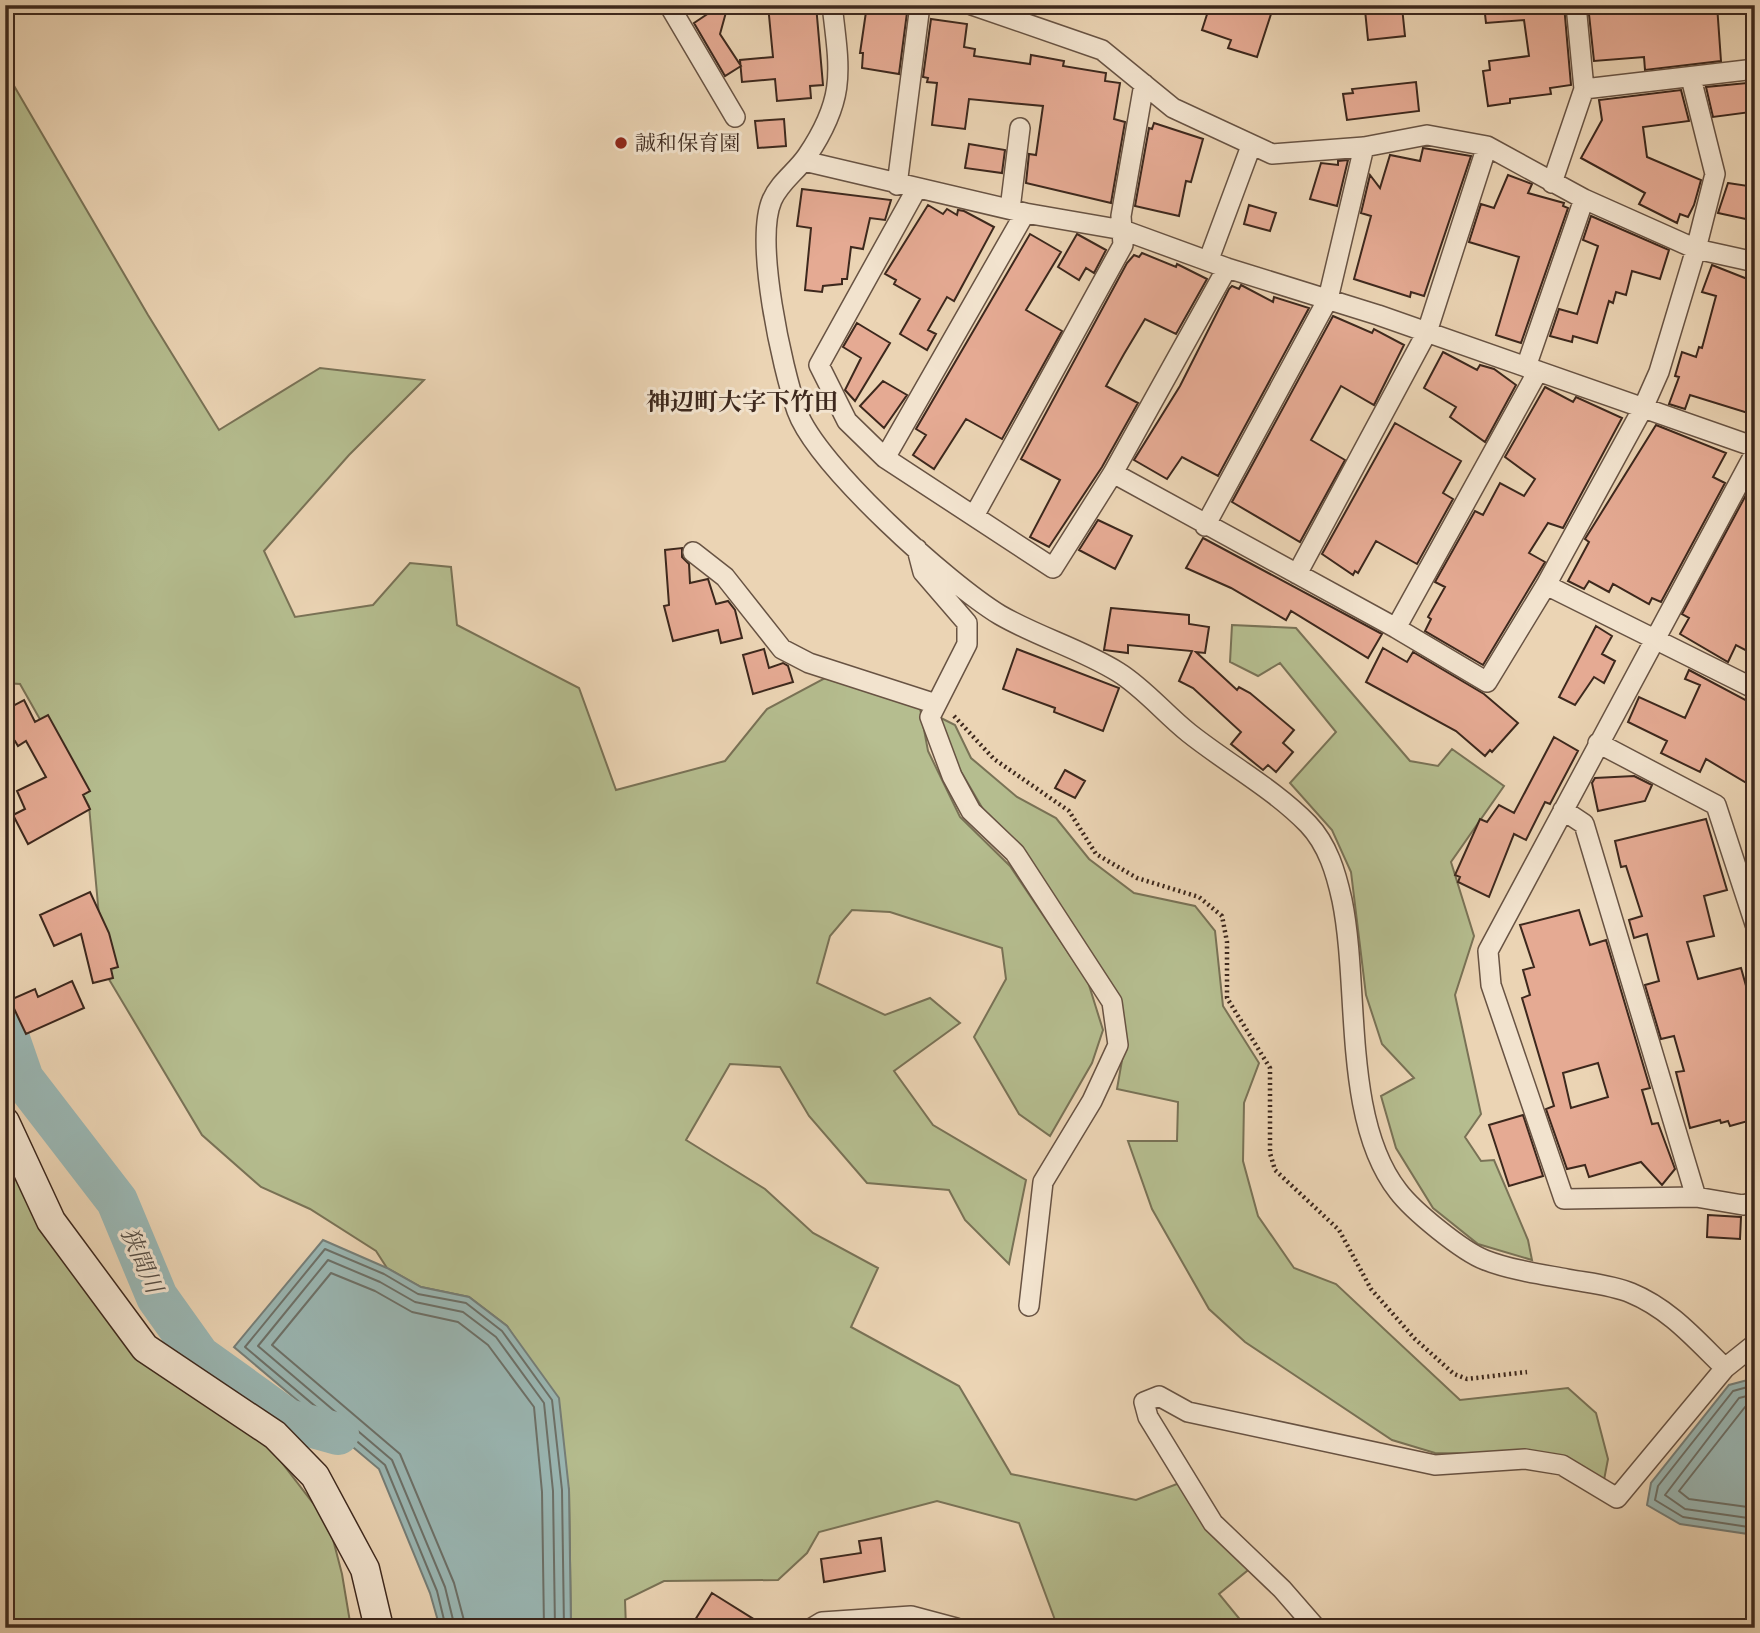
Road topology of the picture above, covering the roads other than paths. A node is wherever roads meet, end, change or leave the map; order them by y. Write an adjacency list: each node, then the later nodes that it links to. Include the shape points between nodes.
1 (669, 5): 10 (street)
2 (832, 5): 15 (street, via 839,77 836,101)
3 (920, 5): 17 (street)
4 (972, 5): 8 (street, via 1102,50)
5 (1576, 5): 9 (street)
6 (1755, 69): 7 (street)
7 (1691, 78): 9 (street); 21 (street, via 1715,174)
8 (1144, 84): 12 (street, via 1172,108); 20 (street, via 1121,216)
9 (1584, 89): 16 (street)
10 (735, 117)
11 (1020, 128): 19 (street)
12 (1251, 146): 14 (street, via 1272,154); 22 (street)
13 (1487, 146): 14 (street, via 1427,135); 16 (street); 26 (street)
14 (1364, 147): 25 (street)
15 (804, 161): 17 (street); 34 (street, via 781,184 770,204 764,240 786,372 809,436 835,469)
16 (1552, 183): 18 (street)
17 (906, 187): 19 (street); 30 (street, via 819,365 846,421)
18 (1584, 199): 21 (street); 27 (street)
19 (1017, 211): 20 (street); 30 (street)
20 (1123, 230): 22 (street); 32 (street, via 1123,245)
21 (1696, 249): 23 (street); 28 (street, via 1659,372)
22 (1209, 259): 24 (street)
23 (1755, 262)
24 (1227, 268): 25 (street); 31 (street)
25 (1328, 299): 26 (street); 33 (street)
26 (1427, 332): 27 (street); 36 (street)
27 (1532, 369): 28 (street); 38 (street)
28 (1643, 408): 29 (street); 37 (street)
29 (1755, 450): 39 (street)
30 (885, 458): 32 (street)
31 (1113, 473): 32 (street, via 1053,568); 33 (street)
32 (974, 516)
33 (1205, 526): 36 (street)
34 (917, 549): 41 (street, via 923,572 967,622 967,644); 50 (street, via 1005,618 1122,674 1187,732 1311,827 1328,853 1347,923 1368,1132 1396,1189 1415,1211 1481,1259 1628,1291 1666,1311)
35 (693, 552): 41 (street, via 725,577 782,649 809,663)
36 (1297, 574): 38 (street)
37 (1546, 586): 38 (street, via 1487,682); 39 (street)
38 (1396, 628)
39 (1652, 640): 40 (street); 42 (street)
40 (1753, 685)
41 (936, 704): 48 (street, via 930,717 951,776 971,811 1015,853 1112,1002 1118,1045 1092,1101 1043,1182)
42 (1598, 743): 43 (street); 44 (street, via 1716,805)
43 (1563, 810): 46 (street, via 1584,824); 46 (street, via 1488,951 1491,985 1564,1199)
44 (1755, 924)
45 (5, 1122): 51 (street, via 51,1221 145,1348 275,1435 315,1476 365,1569)
46 (1696, 1197): 47 (street, via 1742,1205)
47 (1755, 1202)
48 (1029, 1306)
49 (1755, 1344): 50 (street)
50 (1739, 1365): 54 (street, via 1617,1497 1562,1465 1525,1459 1435,1465 1188,1412 1159,1396 1144,1402 1213,1523)
51 (379, 1628)
52 (812, 1628): 53 (street, via 822,1622 911,1616)
53 (957, 1628)
54 (1316, 1628)

